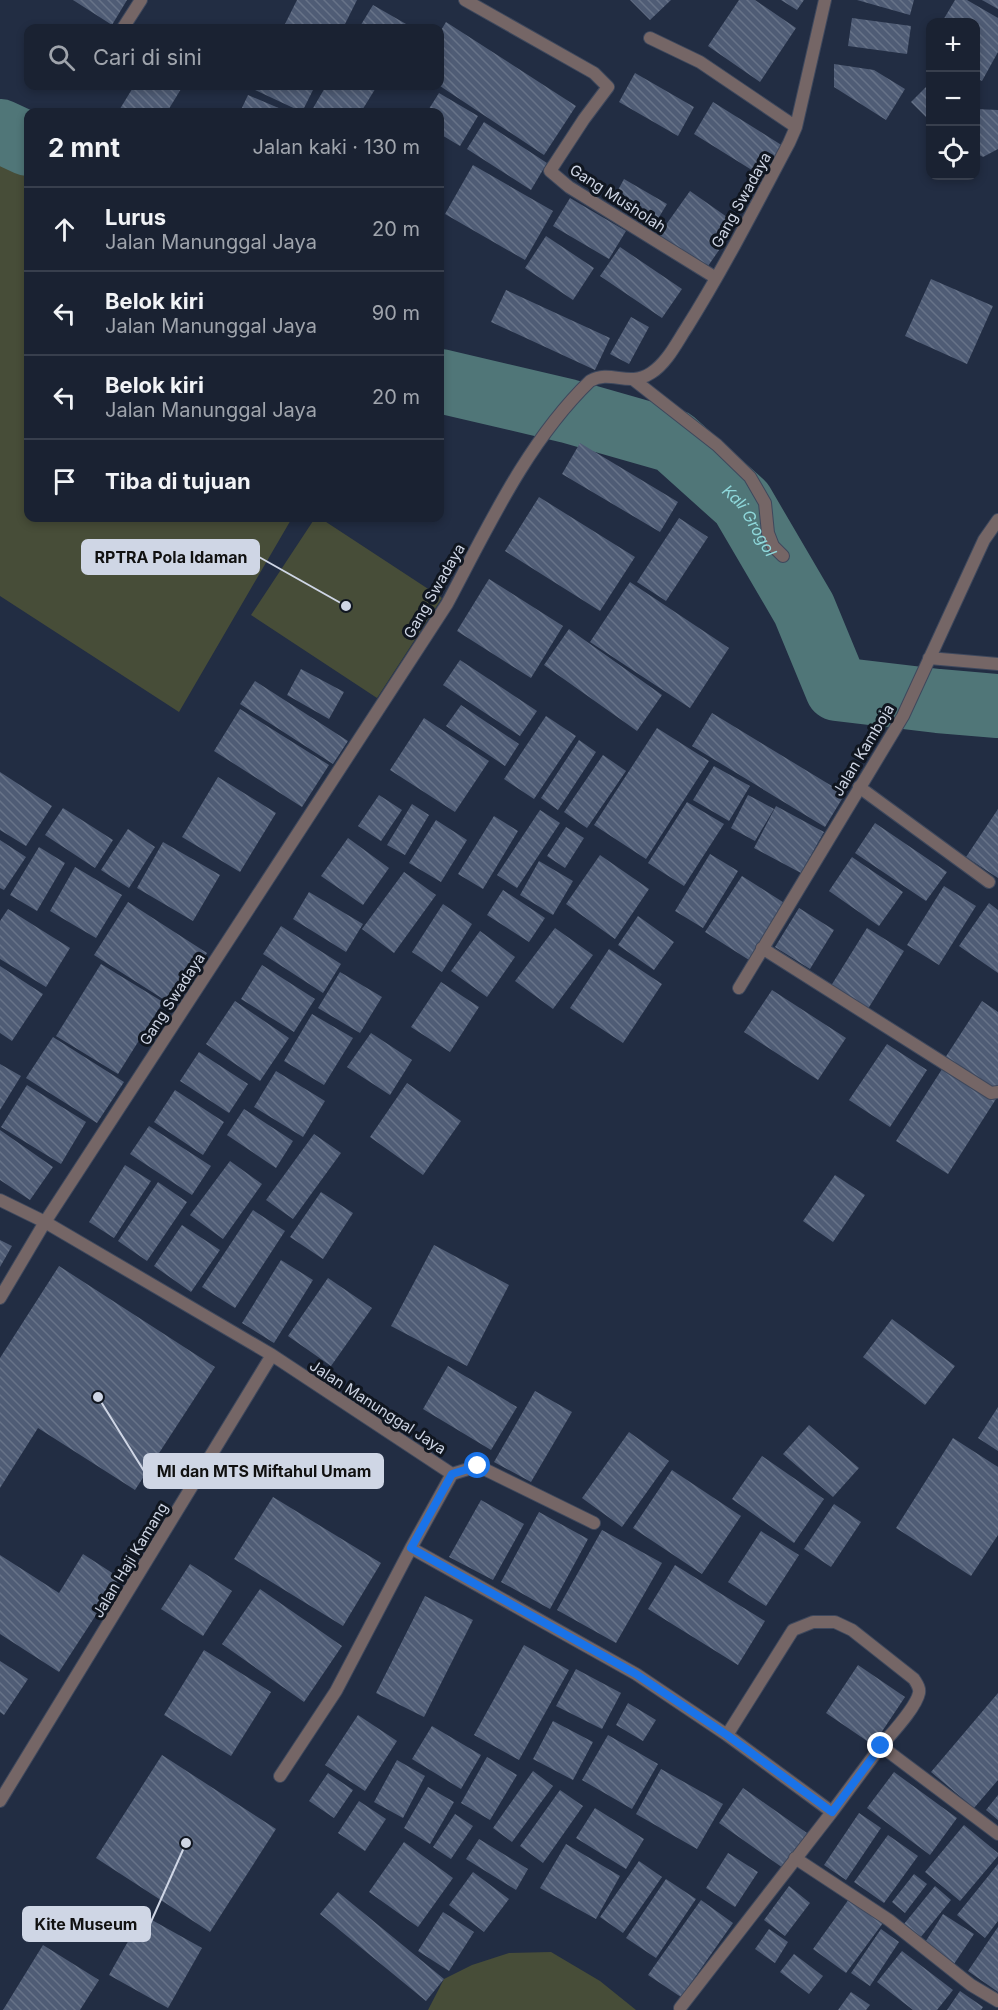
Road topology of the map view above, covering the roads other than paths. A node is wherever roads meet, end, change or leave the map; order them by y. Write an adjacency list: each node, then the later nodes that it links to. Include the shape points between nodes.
1 (141, 0): 4 (street)
2 (465, 0): 7 (street, Gang Musholah, via 594,73 608,87 550,171 569,187)
3 (825, 0): 6 (street, Gang Swadaya)
4 (126, 24)
5 (651, 38): 6 (street, via 700,62)
6 (796, 127): 7 (street, Gang Swadaya)
7 (716, 278): 8 (street, Gang Swadaya, via 668,357 652,373)
8 (634, 380): 10 (street, via 717,445 750,477 765,503 773,546); 19 (street, Gang Swadaya, via 597,376 578,392 543,435 411,661)
9 (998, 520): 11 (street, Jalan Kamboja, via 984,540)
10 (783, 556)
11 (929, 658): 12 (street); 13 (street, Jalan Kamboja, via 903,716)
12 (998, 664)
13 (859, 787): 14 (street); 15 (street, Jalan Kamboja)
14 (988, 882)
15 (762, 948): 16 (street, Jalan Kamboja); 17 (street, via 991,1093)
16 (739, 988)
17 (998, 1092)
18 (0, 1200): 19 (street)
19 (45, 1222): 20 (street, Gang Swadaya); 21 (street)
20 (0, 1298)
21 (272, 1355): 22 (street, Jalan Manunggal Jaya); 28 (street, Jalan Haji Kamang)
22 (452, 1474): 23 (street, via 478,1466); 24 (street, Jalan Manunggal Jaya)
23 (594, 1523)
24 (411, 1548): 25 (street, via 636,1674); 27 (street, Jalan Manunggal Jaya, via 336,1691)
25 (727, 1735): 26 (street, via 793,1630 813,1622 835,1622 852,1630 914,1679 918,1687 919,1695); 29 (street)
26 (881, 1746): 29 (street); 30 (street)
27 (280, 1776)
28 (0, 1801)
29 (832, 1812): 31 (street)
30 (998, 1834)
31 (795, 1858): 32 (street, via 889,1920 970,1985); 33 (street)
32 (998, 2001)
33 (680, 2008)

